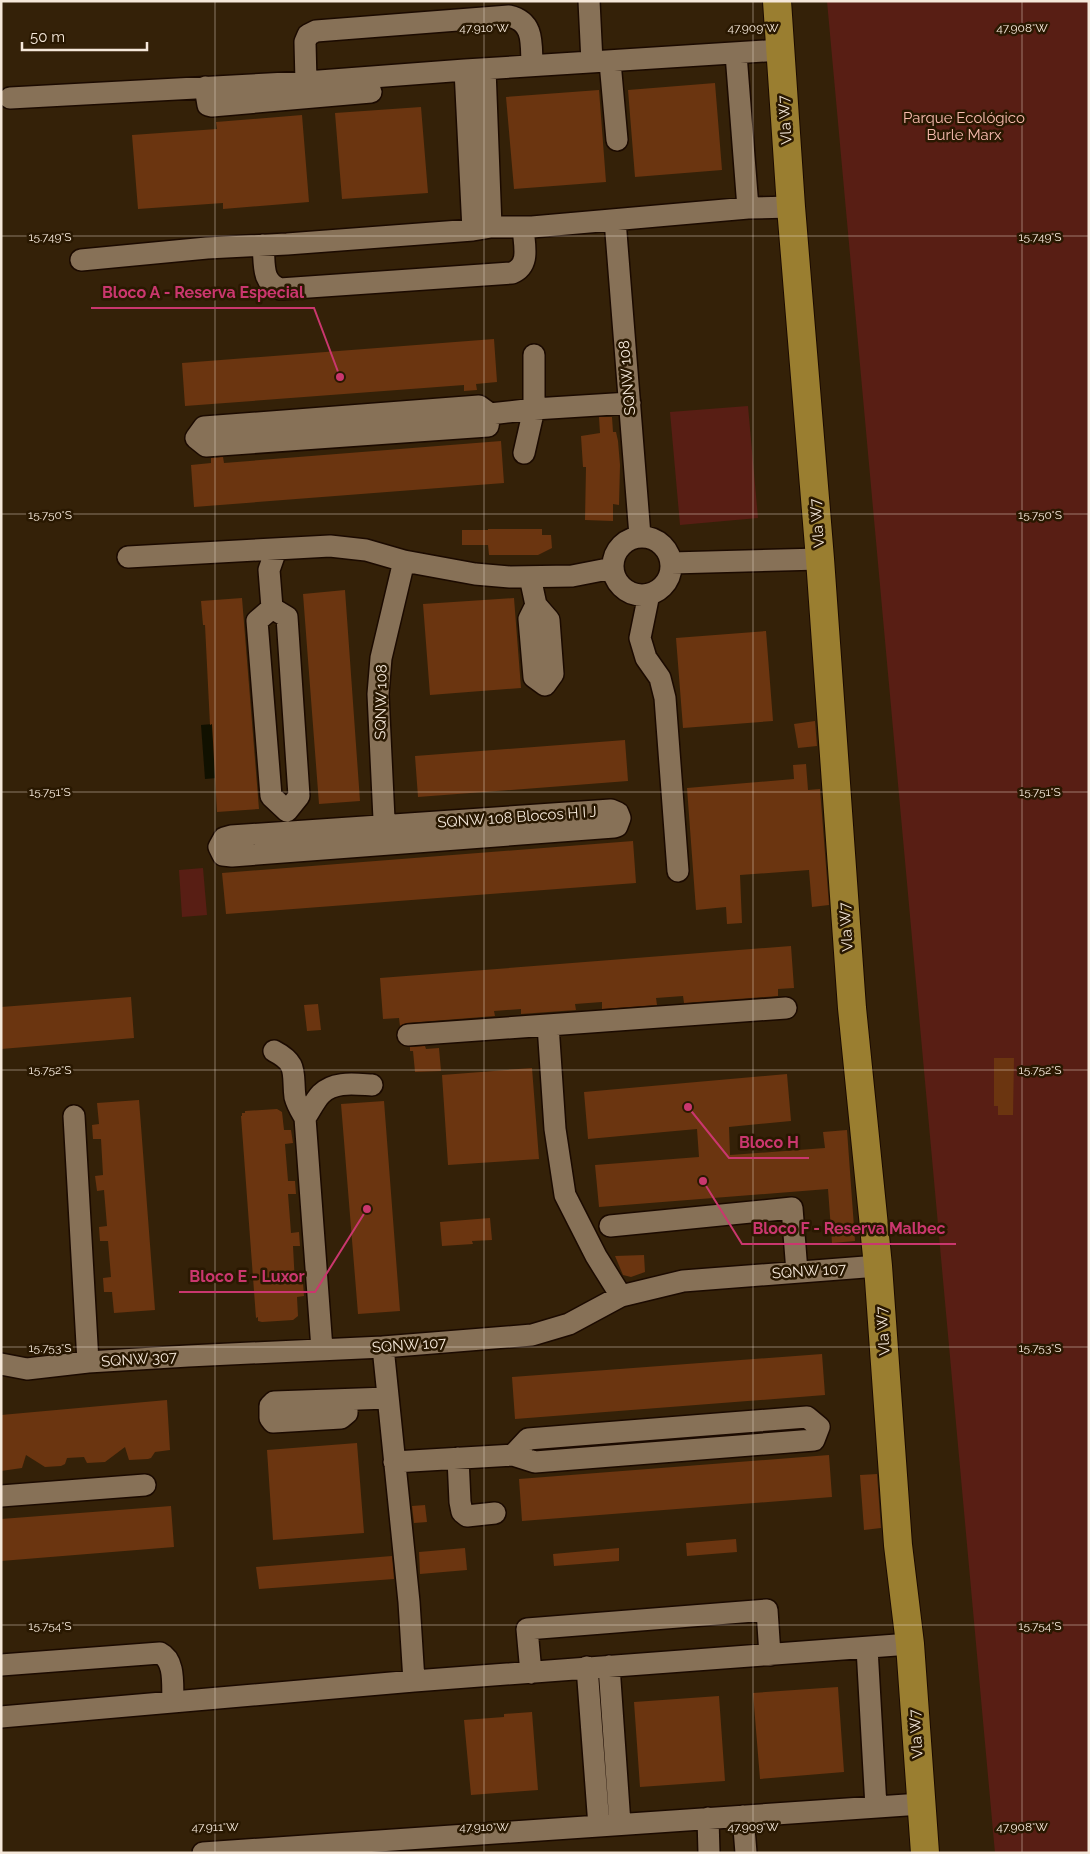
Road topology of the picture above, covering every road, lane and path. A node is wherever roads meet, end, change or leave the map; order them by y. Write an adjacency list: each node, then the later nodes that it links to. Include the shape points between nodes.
1 (589, 1): 5 (street)
2 (777, 1): 3 (main road, Vla W7)
3 (781, 50): 4 (street); 11 (main road, Vla W7)
4 (736, 54): 5 (street); 12 (street)
5 (601, 62): 6 (street); 10 (street)
6 (532, 66): 7 (street); 8 (street, via 530,34 526,25 520,18 509,16 316,31 308,35 305,42)
7 (475, 69): 8 (street); 15 (street)
8 (315, 87): 9 (street, via 205,87)
9 (10, 98)
10 (617, 140)
11 (791, 207): 12 (street); 26 (main road, Vla W7)
12 (748, 208): 13 (street)
13 (615, 220): 14 (street); 19 (street, SQNW 108)
14 (523, 227): 15 (street); 16 (street, via 525,262 520,270 512,273 280,289 271,286 267,280)
15 (482, 229): 16 (street)
16 (263, 245): 17 (street)
17 (80, 260)
18 (534, 355): 20 (street)
19 (630, 403): 20 (street); 23 (street, SQNW 108)
20 (534, 409): 21 (street); 22 (street)
21 (490, 414): 21 (street, via 480,406 204,427 196,438 206,446 488,426)
22 (524, 453)
23 (640, 536): 28 (street, via 650,537 663,545); 29 (street, via 622,545 614,556)
24 (276, 550): 25 (street); 27 (street, via 339,547 366,550); 33 (street, via 269,570)
25 (128, 557)
26 (820, 559): 28 (street); 44 (main road, Vla W7, via 852,1008)
27 (404, 561): 30 (street, via 475,574); 34 (street, SQNW 108, via 381,658 378,694)
28 (671, 563): 31 (street, via 669,577 662,588)
29 (613, 568): 30 (street, via 572,576); 31 (street, via 616,580 625,590 636,595)
30 (530, 577): 32 (street)
31 (650, 594): 35 (street, via 640,638 646,658 660,678 664,698)
32 (536, 605)
33 (272, 608): 33 (street, via 257,622 271,796 287,811 299,796 287,617)
34 (385, 836): 34 (street, SQNW 108 Blocos H I J, via 231,836 224,838 219,847 223,855 232,856); 34 (street, SQNW 108 Blocos H I J, via 614,827 620,818 618,812 611,810)
35 (678, 871)
36 (786, 1008): 37 (street)
37 (548, 1025): 38 (street); 46 (street, via 555,1129 565,1195)
38 (408, 1035)
39 (274, 1050): 42 (street, via 286,1057 293,1068 296,1102)
40 (372, 1085): 42 (street, via 332,1087 320,1095)
41 (74, 1116): 50 (street)
42 (305, 1118): 48 (street)
43 (610, 1226): 45 (street, via 792,1208)
44 (878, 1266): 45 (street, SQNW 107); 60 (main road, Vla W7, via 898,1545)
45 (797, 1272): 46 (street, SQNW 107, via 682,1280)
46 (621, 1296): 47 (street, SQNW 107, via 569,1324 532,1335)
47 (383, 1348): 48 (street, SQNW 107); 52 (street)
48 (322, 1349): 49 (street, SQNW 107)
49 (188, 1356): 50 (street, SQNW 307)
50 (88, 1362): 51 (street, SQNW 307, via 27,1369)
51 (1, 1364)
52 (388, 1398): 53 (street); 56 (street)
53 (347, 1400)
54 (513, 1455): 54 (street, via 535,1462 814,1440 820,1427 807,1417 528,1439); 55 (street)
55 (458, 1458): 56 (street); 59 (street, via 462,1512 467,1516)
56 (394, 1462): 67 (street)
57 (145, 1485): 58 (street)
58 (1, 1496)
59 (495, 1513)
60 (910, 1644): 61 (street); 70 (main road, Vla W7)
61 (867, 1648): 62 (street); 71 (street)
62 (770, 1655): 64 (street); 66 (street, via 767,1610 527,1628)
63 (1, 1665): 68 (street, via 160,1653 170,1662)
64 (609, 1666): 65 (street); 74 (street)
65 (587, 1667): 66 (street); 74 (street)
66 (531, 1673): 67 (street)
67 (414, 1681): 68 (street)
68 (173, 1702): 69 (street)
69 (1, 1717)
70 (921, 1804): 71 (street); 79 (main road, Vla W7)
71 (876, 1807): 72 (street)
72 (743, 1816): 73 (street); 78 (street)
73 (708, 1818): 74 (street); 77 (street)
74 (609, 1825): 75 (street)
75 (403, 1846): 76 (street)
76 (203, 1853)
77 (709, 1853)
78 (746, 1853)
79 (925, 1853)

